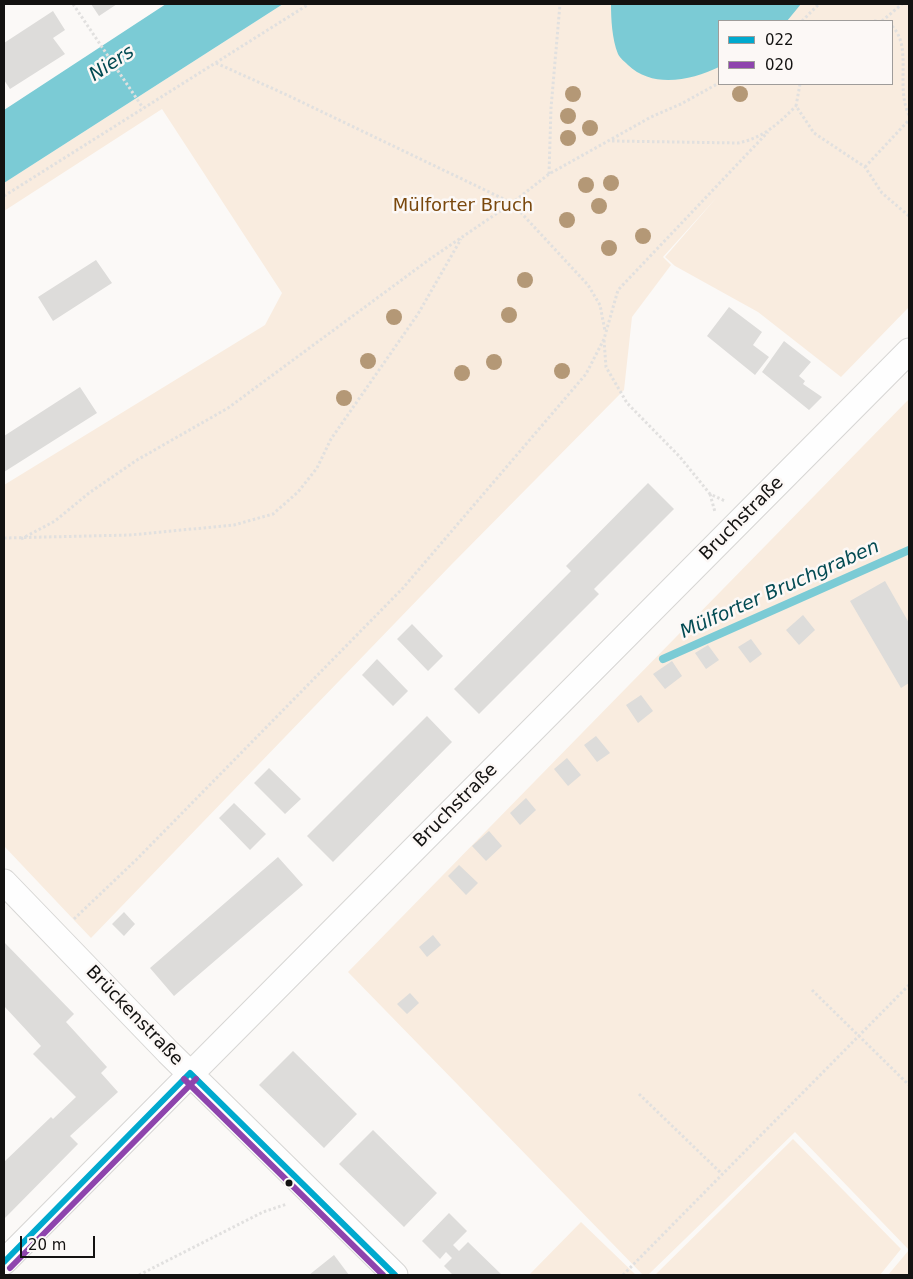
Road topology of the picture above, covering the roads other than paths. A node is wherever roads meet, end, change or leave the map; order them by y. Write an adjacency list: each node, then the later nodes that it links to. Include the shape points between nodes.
1 (909, 351): 3 (street, Bruchstraße)
2 (4, 882): 3 (street, Brückenstraße)
3 (190, 1073): 4 (street, Bruchstraße); 5 (street, Brückenstraße)
4 (4, 1262)
5 (395, 1275)

